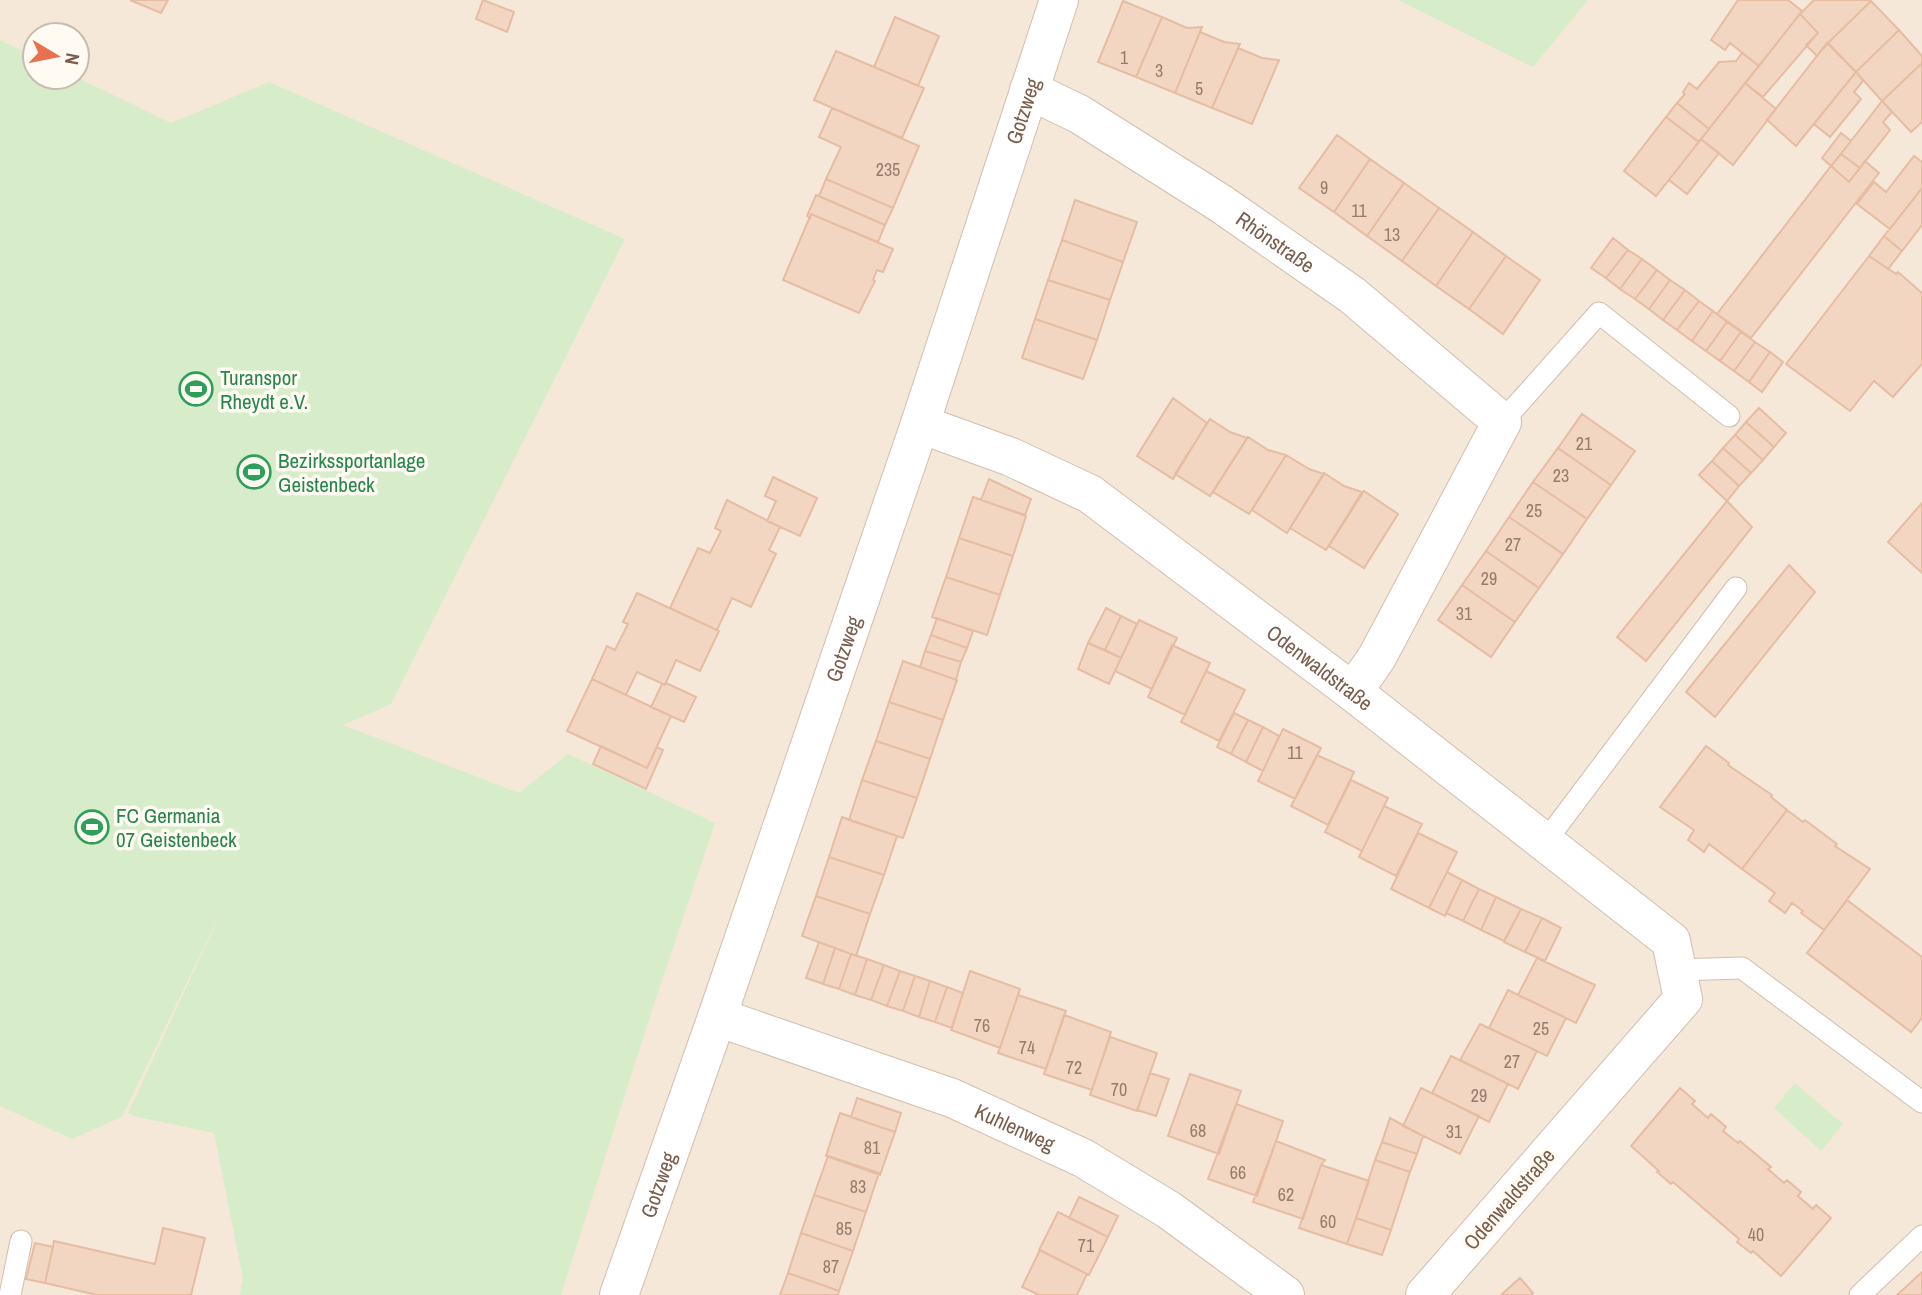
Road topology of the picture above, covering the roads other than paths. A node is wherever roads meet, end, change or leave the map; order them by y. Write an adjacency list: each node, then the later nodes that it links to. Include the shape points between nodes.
1 (1059, 0): 2 (street, Gotzweg)
2 (1029, 90): 4 (street, Rhönstraße, via 1079,114 1185,181 1352,295); 5 (street, Gotzweg)
3 (1730, 416): 4 (lane, via 1599,313)
4 (1503, 422): 7 (street, via 1377,657)
5 (920, 424): 7 (street, Odenwaldstraße, via 1011,457 1090,494); 10 (street, Gotzweg)
6 (1736, 588): 8 (lane)
7 (1353, 692): 8 (street, Odenwaldstraße)
8 (1545, 842): 9 (street, Odenwaldstraße, via 1671,941)
9 (1677, 970): 11 (lane, via 1742,968); 17 (street, Odenwaldstraße, via 1683,999)
10 (717, 1017): 15 (street, Gotzweg); 16 (street, Kuhlenweg, via 951,1098 1083,1158 1168,1210)
11 (1922, 1102)
12 (1922, 1236): 18 (lane)
13 (21, 1241): 14 (lane)
14 (10, 1295)
15 (619, 1295)
16 (1286, 1295)
17 (1425, 1295)
18 (1860, 1295)

